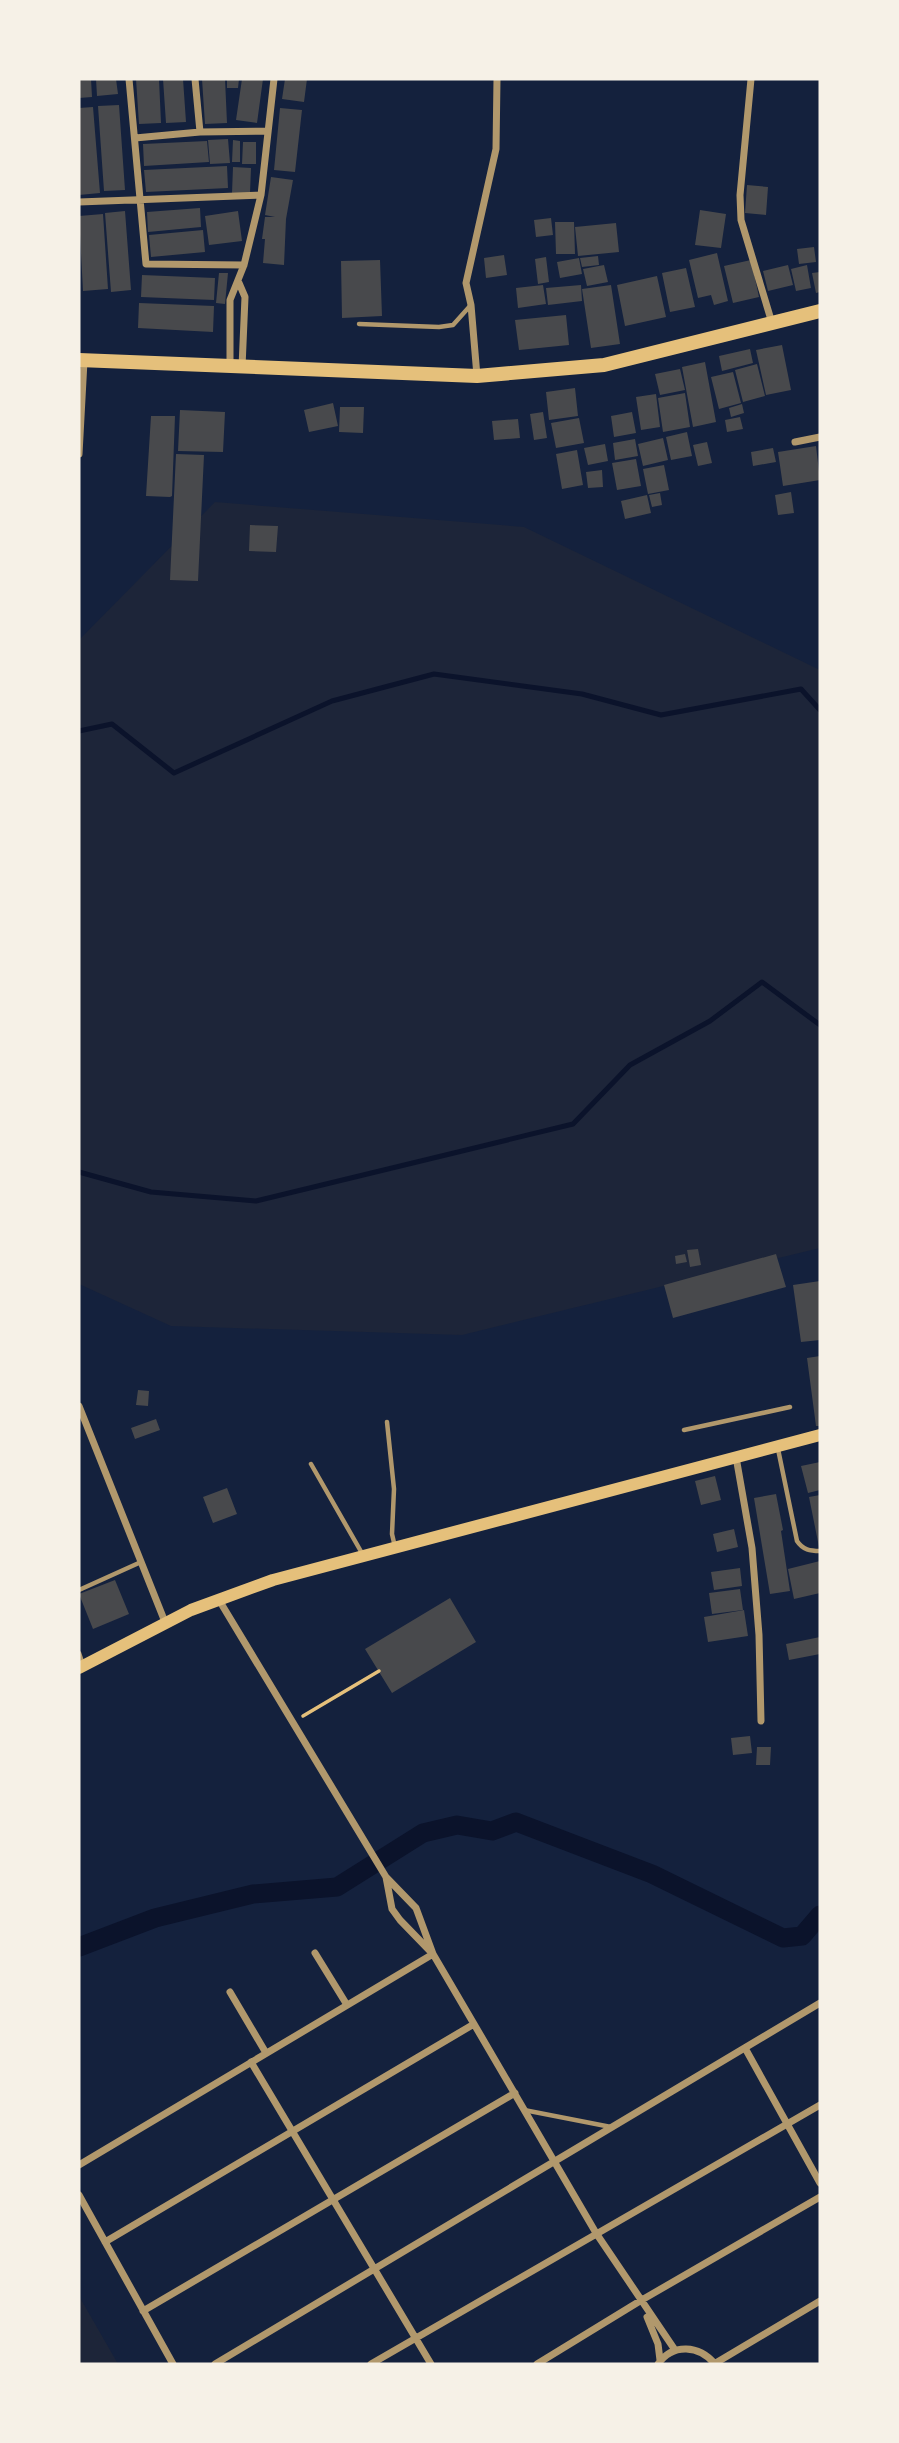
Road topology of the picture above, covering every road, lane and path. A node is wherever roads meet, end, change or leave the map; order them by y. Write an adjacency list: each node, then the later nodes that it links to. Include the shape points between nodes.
1 (129, 79): 8 (street)
2 (195, 79): 7 (street)
3 (274, 79): 6 (street)
4 (497, 79): 14 (street, via 496,149 466,282)
5 (751, 79): 18 (street, via 741,220)
6 (267, 131): 7 (street); 9 (street)
7 (200, 132): 8 (street)
8 (135, 138): 10 (street)
9 (261, 195): 10 (street); 12 (street)
10 (138, 198): 11 (street); 12 (street, via 146,264)
11 (79, 202)
12 (244, 265): 13 (street)
13 (239, 284): 16 (street, via 230,300); 17 (street, via 245,297)
14 (471, 305): 19 (lane, via 453,325); 22 (street)
15 (820, 311): 18 (main road)
16 (230, 315): 17 (street); 21 (street)
17 (243, 315): 21 (street)
18 (772, 323): 22 (main road, via 604,365)
19 (359, 324)
20 (81, 360): 21 (main road); 25 (street)
21 (236, 367): 22 (main road)
22 (477, 376)
23 (820, 437): 24 (street)
24 (795, 442)
25 (79, 454)
26 (79, 1406): 37 (street)
27 (790, 1407): 29 (lane)
28 (387, 1422): 34 (lane)
29 (684, 1430)
30 (820, 1435): 31 (main road)
31 (777, 1445): 32 (main road); 35 (lane, via 797,1541 810,1551)
32 (736, 1457): 34 (main road); 43 (street, via 752,1548)
33 (311, 1464): 36 (lane)
34 (396, 1548): 36 (main road)
35 (820, 1551)
36 (364, 1557): 39 (main road)
37 (141, 1562): 38 (lane); 40 (street)
38 (79, 1590)
39 (219, 1599): 40 (main road); 44 (street)
40 (165, 1622): 41 (main road)
41 (80, 1662)
42 (379, 1671): 44 (path)
43 (761, 1721)
44 (293, 1722): 45 (street)
45 (386, 1877): 47 (street, via 416,1908); 47 (street, via 392,1909)
46 (315, 1953): 50 (street)
47 (433, 1954): 50 (street); 51 (street)
48 (230, 1992): 53 (street)
49 (820, 2003): 52 (street)
50 (347, 2005): 53 (street)
51 (474, 2024): 55 (street); 60 (street)
52 (745, 2048): 58 (street); 59 (street)
53 (267, 2053): 54 (street)
54 (251, 2063): 60 (street); 62 (street)
55 (515, 2093): 57 (street); 66 (street)
56 (820, 2105): 58 (street)
57 (524, 2110): 59 (lane); 61 (street)
58 (788, 2124): 63 (street); 67 (street)
59 (612, 2127): 61 (street)
60 (292, 2131): 66 (street); 68 (street)
61 (555, 2161): 67 (street); 69 (street)
62 (79, 2165)
63 (820, 2183)
64 (79, 2195): 68 (street)
65 (820, 2197): 70 (street)
66 (334, 2201): 69 (street); 72 (street)
67 (596, 2232): 70 (street); 73 (street)
68 (105, 2242): 72 (street)
69 (374, 2269): 73 (street); 77 (street)
70 (640, 2301): 74 (street); 75 (street, via 658,2344); 80 (street)
71 (820, 2301): 81 (street)
72 (144, 2311): 76 (street)
73 (416, 2338): 78 (street); 79 (street)
74 (675, 2350): 75 (street); 81 (street, via 701,2352)
75 (659, 2362)
76 (173, 2364)
77 (215, 2364)
78 (371, 2364)
79 (431, 2364)
80 (537, 2364)
81 (714, 2364)

